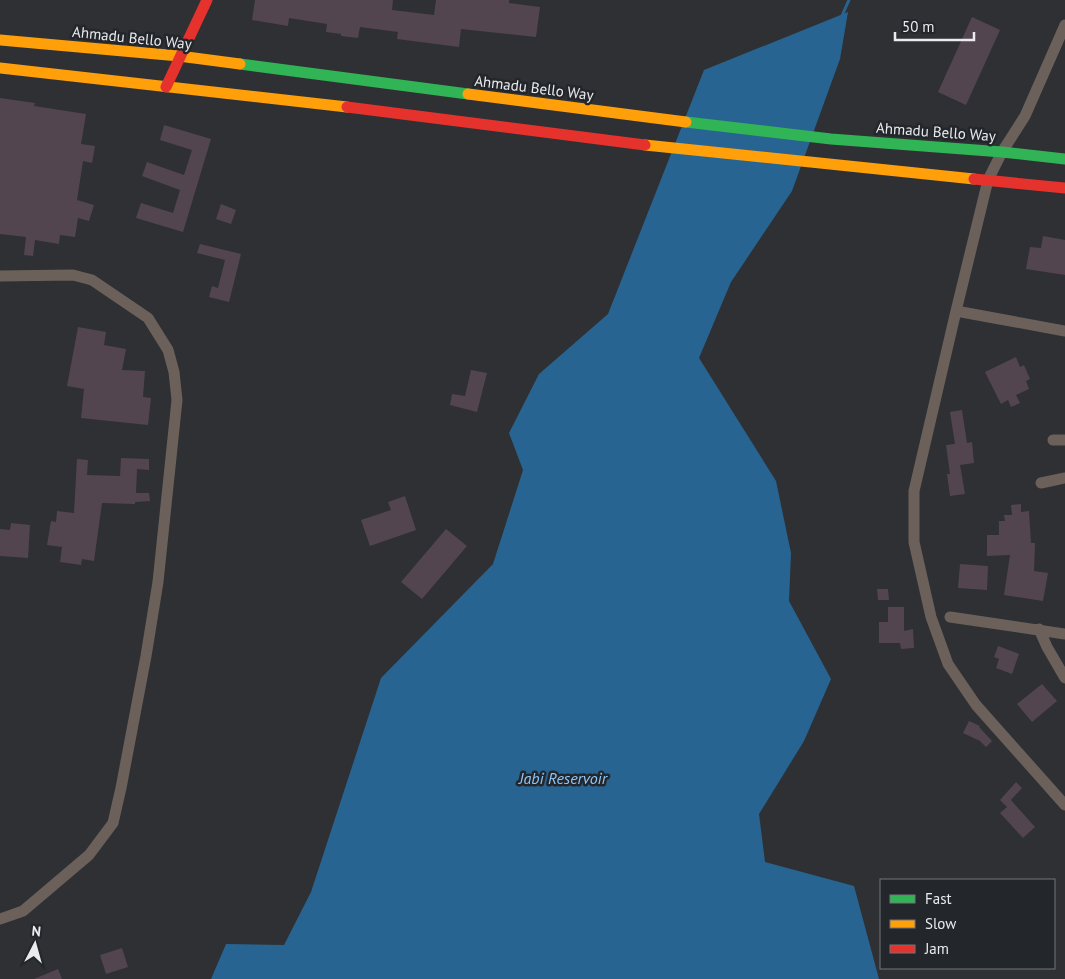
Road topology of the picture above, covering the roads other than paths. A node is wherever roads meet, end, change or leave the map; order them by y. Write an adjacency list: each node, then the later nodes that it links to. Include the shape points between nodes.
1 (207, 0): 4 (main road)
2 (1065, 25): 7 (street, via 1025,116)
3 (0, 40): 4 (main road, Ahmadu Bello Way)
4 (179, 56): 6 (main road); 7 (main road, Ahmadu Bello Way, via 639,117 831,139)
5 (0, 68): 6 (main road)
6 (166, 86): 9 (main road, via 636,144)
7 (1002, 152): 8 (main road, Ahmadu Bello Way); 9 (street)
8 (1065, 159)
9 (988, 180): 10 (main road); 12 (street)
10 (1065, 188)
11 (0, 276): 21 (street, via 73,275 92,280 148,318 168,350 177,400 157,591 113,823 89,855 24,911)
12 (956, 311): 13 (street); 20 (street, via 914,491 914,542 931,617 948,664 976,705)
13 (1065, 331)
14 (1065, 478): 15 (street)
15 (1041, 483)
16 (950, 617): 17 (street)
17 (1039, 629): 18 (street); 19 (street)
18 (1065, 634)
19 (1065, 678)
20 (1065, 805)
21 (0, 919)

